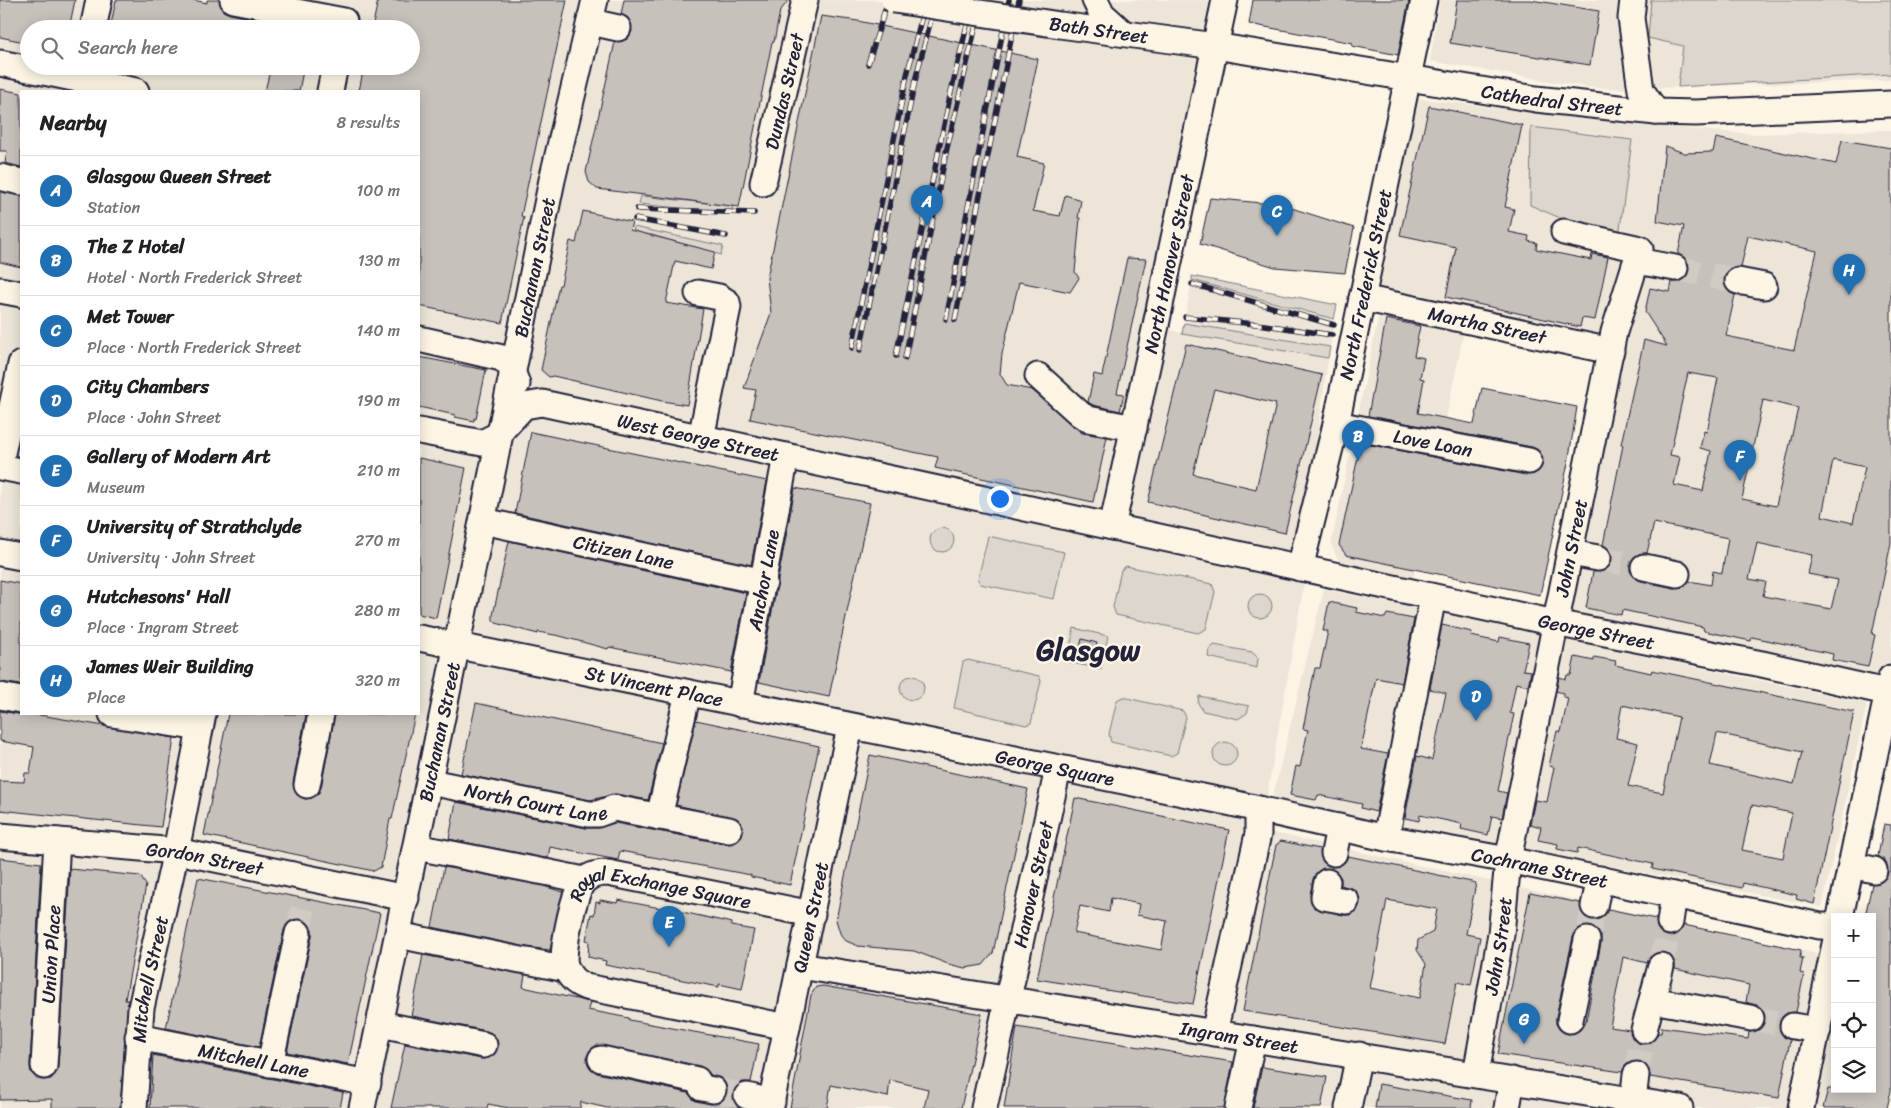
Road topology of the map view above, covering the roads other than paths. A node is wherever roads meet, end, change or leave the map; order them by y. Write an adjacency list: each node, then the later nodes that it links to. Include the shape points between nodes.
1 (99, 0): 11 (street)
2 (233, 0): 10 (street)
3 (805, 0): 27 (street, Dundas Street)
4 (894, 0): 13 (street, Bath Street, bridge)
5 (1094, 0): 13 (street, via 1102,14)
6 (1225, 0): 14 (street, North Hanover Street)
7 (1424, 0): 19 (street, North Frederick Street)
8 (1633, 0): 24 (street, via 1631,18 1641,90)
9 (593, 11): 12 (street); 39 (street, Buchanan Street, via 549,181)
10 (345, 17)
11 (95, 20)
12 (618, 28)
13 (1124, 34): 14 (street, Bath Street)
14 (1216, 46): 19 (street, Cathedral Street); 45 (street, North Hanover Street, bridge)
15 (0, 63): 16 (street)
16 (20, 67)
17 (62, 75): 20 (street)
18 (333, 75): 22 (street)
19 (1408, 77): 24 (street, Cathedral Street, via 1536,99); 36 (street, North Frederick Street)
20 (83, 79): 21 (street)
21 (132, 90)
22 (330, 90)
23 (1891, 104): 24 (street, Cathedral Street)
24 (1656, 112)
25 (0, 177): 26 (street)
26 (20, 182)
27 (763, 183)
28 (1564, 232): 29 (street, via 1640,249)
29 (1637, 261): 30 (street); 38 (street, John Street)
30 (1675, 268)
31 (1738, 281): 32 (street)
32 (1764, 286)
33 (0, 290): 35 (street)
34 (698, 293): 48 (street, via 719,297 727,302 728,307)
35 (20, 294)
36 (1362, 298): 38 (street, Martha Street); 44 (street, North Frederick Street)
37 (420, 339): 39 (street)
38 (1611, 350): 56 (street, John Street)
39 (521, 362): 42 (street, via 522,389); 46 (street, Buchanan Street)
40 (20, 376): 43 (street)
41 (1038, 376): 45 (street, via 1088,419)
42 (542, 403): 46 (street, via 524,406); 48 (street, West George Street)
43 (4, 422): 51 (street)
44 (1336, 424): 50 (street, Love Loan); 60 (street, North Frederick Street)
45 (1134, 428): 54 (street, North Hanover Street)
46 (502, 429): 47 (street, via 490,441 482,443); 53 (street, Buchanan Street)
47 (420, 431)
48 (701, 438): 49 (street, West George Street)
49 (786, 456): 54 (street, West George Street); 62 (street, Anchor Lane)
50 (1529, 462)
51 (0, 465): 52 (street)
52 (20, 471)
53 (483, 521): 62 (street, Citizen Lane); 66 (street, Buchanan Street)
54 (1112, 527): 60 (street)
55 (0, 553): 57 (street)
56 (1570, 553): 58 (street); 64 (street, John Street)
57 (20, 557)
58 (1598, 558)
59 (1644, 567): 61 (street)
60 (1300, 568): 63 (street, George Street)
61 (1677, 574)
62 (764, 582): 71 (street, Anchor Lane)
63 (1433, 597): 64 (street, George Street); 84 (street)
64 (1556, 623): 67 (street, George Street); 89 (street, John Street)
65 (420, 638): 66 (street, St Vincent Place)
66 (458, 646): 68 (street, St Vincent Place); 77 (street, Buchanan Street)
67 (1890, 688): 97 (street, via 1863,867)
68 (688, 693): 71 (street, St Vincent Place); 80 (street)
69 (0, 696): 70 (street)
70 (20, 700)
71 (740, 704): 75 (street, St Vincent Place)
72 (125, 715): 74 (street)
73 (321, 715): 78 (street)
74 (201, 721): 87 (street, Mitchell Street)
75 (850, 727): 76 (street, George Square); 98 (street, Queen Street)
76 (1058, 769): 79 (street, George Square); 108 (street, Hanover Street)
77 (430, 782): 80 (street, North Court Lane, via 589,814 614,808); 86 (street, Buchanan Street)
78 (307, 785)
79 (1258, 809): 81 (street, Cochrane Street); 117 (street, via 1258,834)
80 (659, 817): 82 (street, North Court Lane)
81 (1339, 827): 84 (street, Cochrane Street); 88 (street)
82 (729, 830)
83 (0, 836): 85 (street, Gordon Street)
84 (1386, 838): 89 (street, Cochrane Street)
85 (57, 842): 87 (street, Gordon Street); 124 (street, Union Place)
86 (416, 847): 91 (street); 94 (street, Buchanan Street)
87 (176, 851): 94 (street, Gordon Street, via 307,888); 118 (street, Mitchell Street, via 141,1008)
88 (1334, 853)
89 (1508, 860): 90 (street, Cochrane Street); 125 (street, John Street, via 1501,934)
90 (1600, 879): 93 (street, Cochrane Street); 96 (street)
91 (584, 880): 98 (street, Royal Exchange Square, via 608,872); 107 (street, Royal Exchange Square, via 578,890 565,948)
92 (1327, 882): 95 (street, via 1324,897)
93 (1674, 895): 99 (street); 101 (street, Cochrane Street)
94 (406, 898): 102 (street, Buchanan Street)
95 (1346, 901)
96 (1594, 906)
97 (1842, 913)
98 (812, 914): 105 (street, Queen Street)
99 (1670, 922)
100 (298, 933): 123 (street)
101 (1831, 934)
102 (398, 935): 107 (street); 112 (street, Buchanan Street)
103 (1587, 940): 111 (street)
104 (1831, 941): 116 (street)
105 (800, 966): 108 (street, Ingram Street); 114 (street, Queen Street)
106 (1661, 966): 109 (street)
107 (566, 969): 114 (street, via 573,980 586,987)
108 (1007, 999): 117 (street, Ingram Street); 135 (street, Hanover Street)
109 (1652, 1000): 110 (street); 115 (street)
110 (1751, 1018)
111 (1570, 1020)
112 (380, 1024): 120 (street); 128 (street, Buchanan Street)
113 (1793, 1026): 116 (street)
114 (787, 1027): 132 (street, Queen Street)
115 (1644, 1030)
116 (1818, 1030): 140 (street)
117 (1214, 1032): 119 (street, Ingram Street)
118 (138, 1037): 123 (street, Mitchell Lane); 133 (street, Mitchell Street)
119 (1253, 1039): 121 (street, Ingram Street); 136 (street)
120 (484, 1048)
121 (1359, 1056): 125 (street, Ingram Street); 137 (street)
122 (601, 1059): 129 (street, via 696,1080 702,1088)
123 (270, 1064): 128 (street, Mitchell Lane)
124 (44, 1066)
125 (1476, 1074): 127 (street, Ingram Street)
126 (1636, 1075): 131 (street)
127 (1512, 1080): 131 (street, Ingram Street); 138 (street)
128 (368, 1083): 134 (street, Buchanan Street)
129 (713, 1090)
130 (747, 1096): 132 (street)
131 (1645, 1104): 139 (street, Ingram Street)
132 (771, 1105)
133 (134, 1108)
134 (362, 1108)
135 (984, 1108)
136 (1238, 1108)
137 (1348, 1108)
138 (1507, 1108)
139 (1680, 1108)
140 (1801, 1108)

